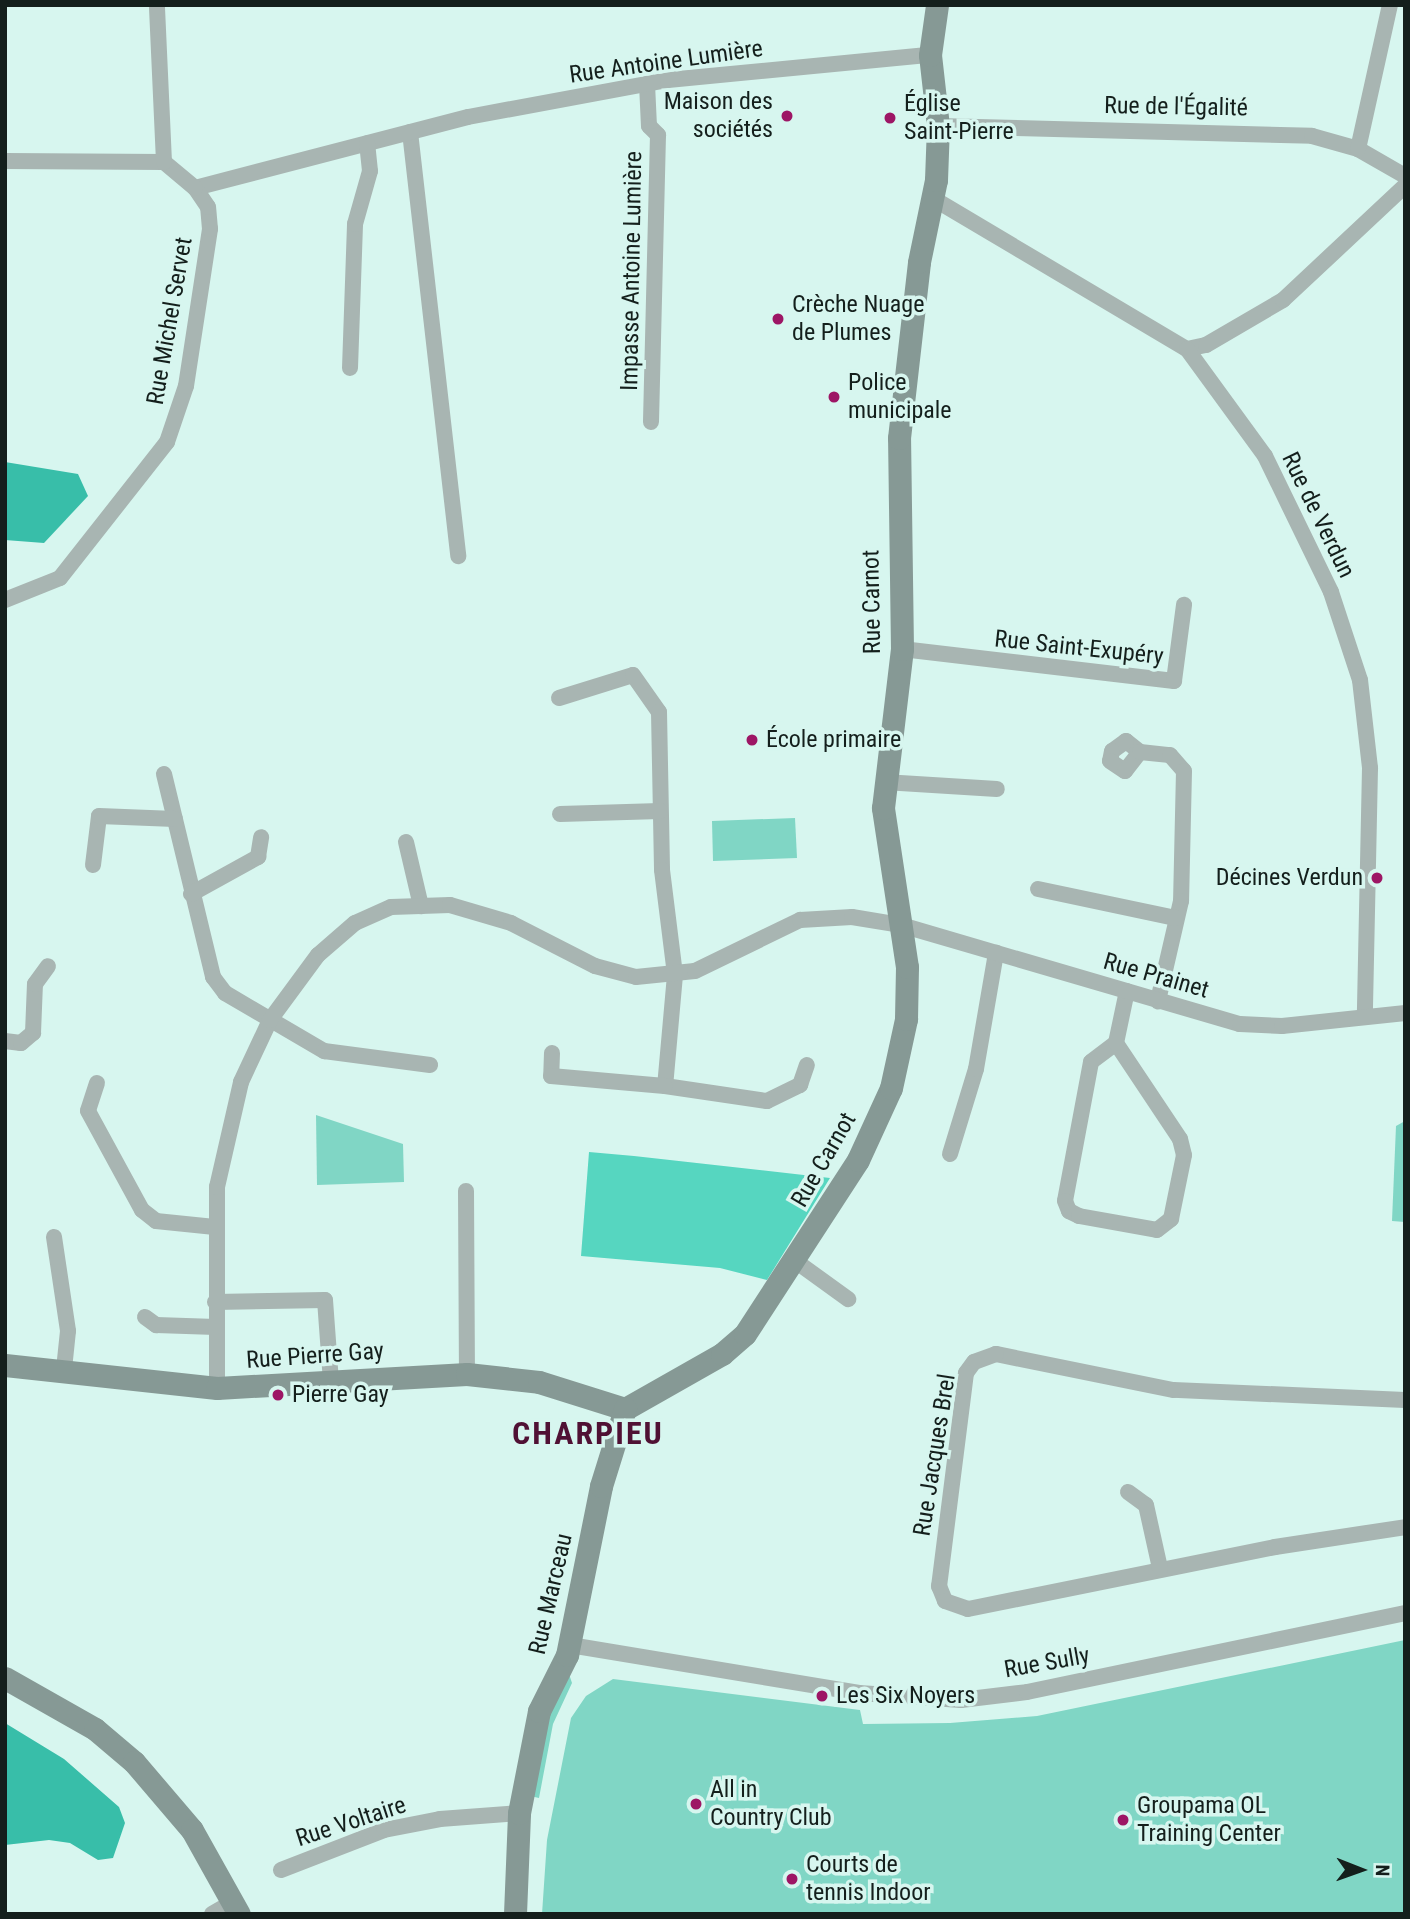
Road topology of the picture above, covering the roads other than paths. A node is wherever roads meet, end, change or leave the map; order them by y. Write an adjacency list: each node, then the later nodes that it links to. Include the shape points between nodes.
1 (157, 5): 11 (street)
2 (937, 5): 4 (street, Rue Carnot)
3 (1390, 5): 9 (street)
4 (930, 55): 5 (street, Rue Antoine Lumière); 6 (street, Rue Carnot)
5 (647, 84): 7 (street, Rue Antoine Lumière); 18 (street, Impasse Antoine Lumière, via 649,126 658,135)
6 (938, 125): 9 (street, Rue de l'Égalité, via 1254,131 1312,136); 15 (street, Rue Carnot)
7 (410, 132): 8 (street, Rue Antoine Lumière); 19 (street)
8 (367, 142): 14 (street, Rue Antoine Lumière); 17 (street, via 370,171 355,224)
9 (1358, 149): 12 (street, Rue de l'Égalité)
10 (5, 161): 11 (street)
11 (163, 162): 14 (street)
12 (1405, 176)
13 (1405, 186): 16 (street, via 1283,300 1206,345)
14 (195, 188): 20 (street, Rue Michel Servet, via 208,207 210,229 186,386 167,442 60,578)
15 (934, 199): 16 (street, Rue de Verdun); 22 (street, Rue Carnot, via 919,262 898,448)
16 (1187, 349): 45 (street, Rue de Verdun, via 1270,466 1331,592 1360,680 1370,768)
17 (350, 368)
18 (651, 422)
19 (458, 556)
20 (5, 600)
21 (1184, 605): 22 (street, Rue Saint-Exupéry, via 1174,681)
22 (902, 649): 26 (street, Rue Carnot)
23 (559, 698): 28 (street, via 633,675 659,712)
24 (1140, 752): 37 (street, via 1170,755 1184,771)
25 (164, 774): 30 (street)
26 (884, 782): 27 (street); 38 (street, Rue Carnot, via 883,836)
27 (997, 789)
28 (660, 811): 29 (street); 41 (street)
29 (560, 814)
30 (175, 819): 33 (street, via 99,816); 35 (street)
31 (261, 837): 35 (street, via 258,857)
32 (406, 842): 36 (street)
33 (93, 865)
34 (1038, 889): 37 (street)
35 (191, 894): 46 (street, via 213,977 225,993)
36 (421, 906): 41 (street, Rue Prainet, via 450,905 511,923 595,967 636,977); 46 (street, Rue Prainet, via 391,907 355,923 318,955)
37 (1176, 918): 43 (street)
38 (901, 925): 39 (street, Rue Prainet); 41 (street, Rue Prainet, via 852,916 800,920 695,971); 58 (street, Rue Carnot, via 906,1020 891,1088 858,1160)
39 (996, 953): 42 (street, Rue Prainet); 54 (street, via 976,1069)
40 (48, 967): 47 (street, via 35,984 33,1033 21,1043)
41 (675, 975): 53 (street)
42 (1127, 991): 43 (street, Rue Prainet); 48 (street)
43 (1158, 1000): 45 (street, Rue Prainet, via 1240,1024)
44 (1405, 1013): 45 (street, Rue Prainet)
45 (1365, 1017)
46 (270, 1020): 50 (street, via 324,1051); 56 (street, Rue Prainet, via 228,1122)
47 (5, 1041)
48 (1116, 1044): 48 (street, via 1180,1139 1184,1155 1171,1219 1157,1230 1079,1216 1069,1211 1065,1201 1091,1062)
49 (552, 1053): 53 (street, via 551,1076)
50 (430, 1065)
51 (807, 1065): 53 (street, via 800,1085 767,1101)
52 (97, 1083): 56 (street, via 88,1111 142,1210 156,1221)
53 (665, 1086)
54 (950, 1154)
55 (466, 1191): 65 (street)
56 (215, 1227): 60 (street, Rue Prainet)
57 (54, 1237): 64 (street, via 68,1331)
58 (794, 1260): 59 (street); 69 (street, Rue Carnot, via 745,1334 722,1354)
59 (848, 1299)
60 (215, 1302): 62 (street, Rue Prainet); 66 (street, via 325,1300)
61 (145, 1317): 62 (street, via 156,1325)
62 (216, 1327): 67 (street, Rue Prainet)
63 (5, 1365): 64 (street, Rue Pierre Gay)
64 (64, 1367): 67 (street, Rue Pierre Gay)
65 (467, 1374): 66 (street, Rue Pierre Gay); 69 (street, Rue Pierre Gay, via 539,1382)
66 (331, 1381): 67 (street, Rue Pierre Gay)
67 (217, 1388)
68 (1405, 1400): 72 (street, Rue Jacques Brel, via 1173,1390 996,1354 974,1362 966,1373 939,1586 945,1601 968,1609)
69 (625, 1409): 74 (street, Rue Marceau, via 601,1486)
70 (1128, 1492): 72 (street, via 1146,1505)
71 (1405, 1527): 72 (street, Rue Jacques Brel)
72 (1160, 1569)
73 (1405, 1613): 74 (street, Rue Sully, via 1027,1692 961,1700 859,1693)
74 (570, 1646): 76 (street, Rue Marceau, via 539,1711)
75 (5, 1678): 78 (street, via 95,1729 134,1762 192,1830)
76 (519, 1813): 77 (street, Rue Voltaire, via 440,1819 384,1830); 80 (street, Rue Marceau)
77 (281, 1870)
78 (236, 1908): 79 (street)
79 (212, 1914)
80 (515, 1914)

